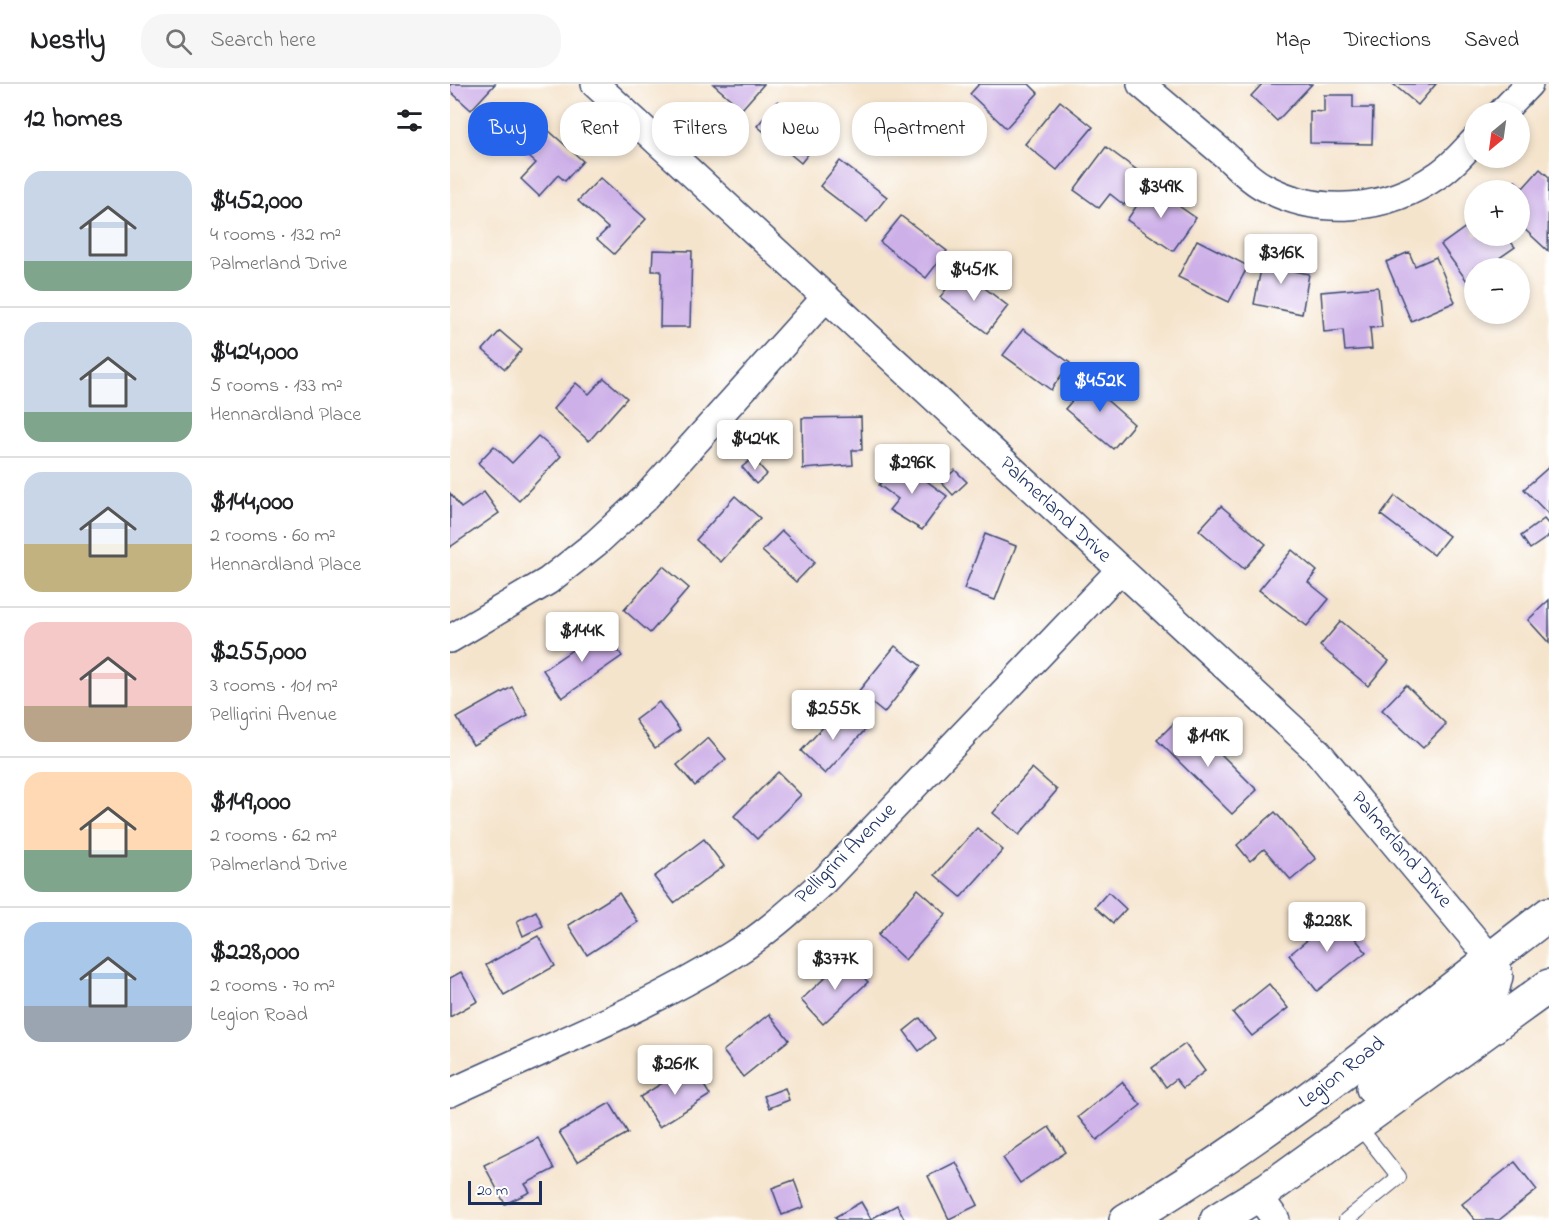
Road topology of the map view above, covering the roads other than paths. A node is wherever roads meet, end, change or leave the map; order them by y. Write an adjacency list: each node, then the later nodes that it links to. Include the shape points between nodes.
1 (595, 84): 6 (street, Palmerland Drive)
2 (1141, 84): 5 (street, via 1262,186 1293,200 1348,207 1381,202 1413,191)
3 (1529, 84): 4 (street)
4 (1512, 102)
5 (1464, 151)
6 (826, 297): 7 (street, Palmerland Drive); 8 (street, via 645,498 596,543 548,581)
7 (1120, 570): 10 (street, Palmerland Drive, via 1318,752); 12 (street, Pelligrini Avenue, via 824,881 774,925 680,985)
8 (450, 639)
9 (1549, 914): 10 (main road, Legion Road)
10 (1491, 959): 14 (main road, via 1496,976 1493,988 1342,1113); 16 (main road, Legion Road, via 1269,1128)
11 (1549, 986): 13 (main road)
12 (450, 1093)
13 (1357, 1124): 14 (main road); 18 (lane, via 1399,1177)
14 (1327, 1146): 15 (main road)
15 (1267, 1207): 17 (main road)
16 (1126, 1220)
17 (1218, 1220)
18 (1346, 1220)

